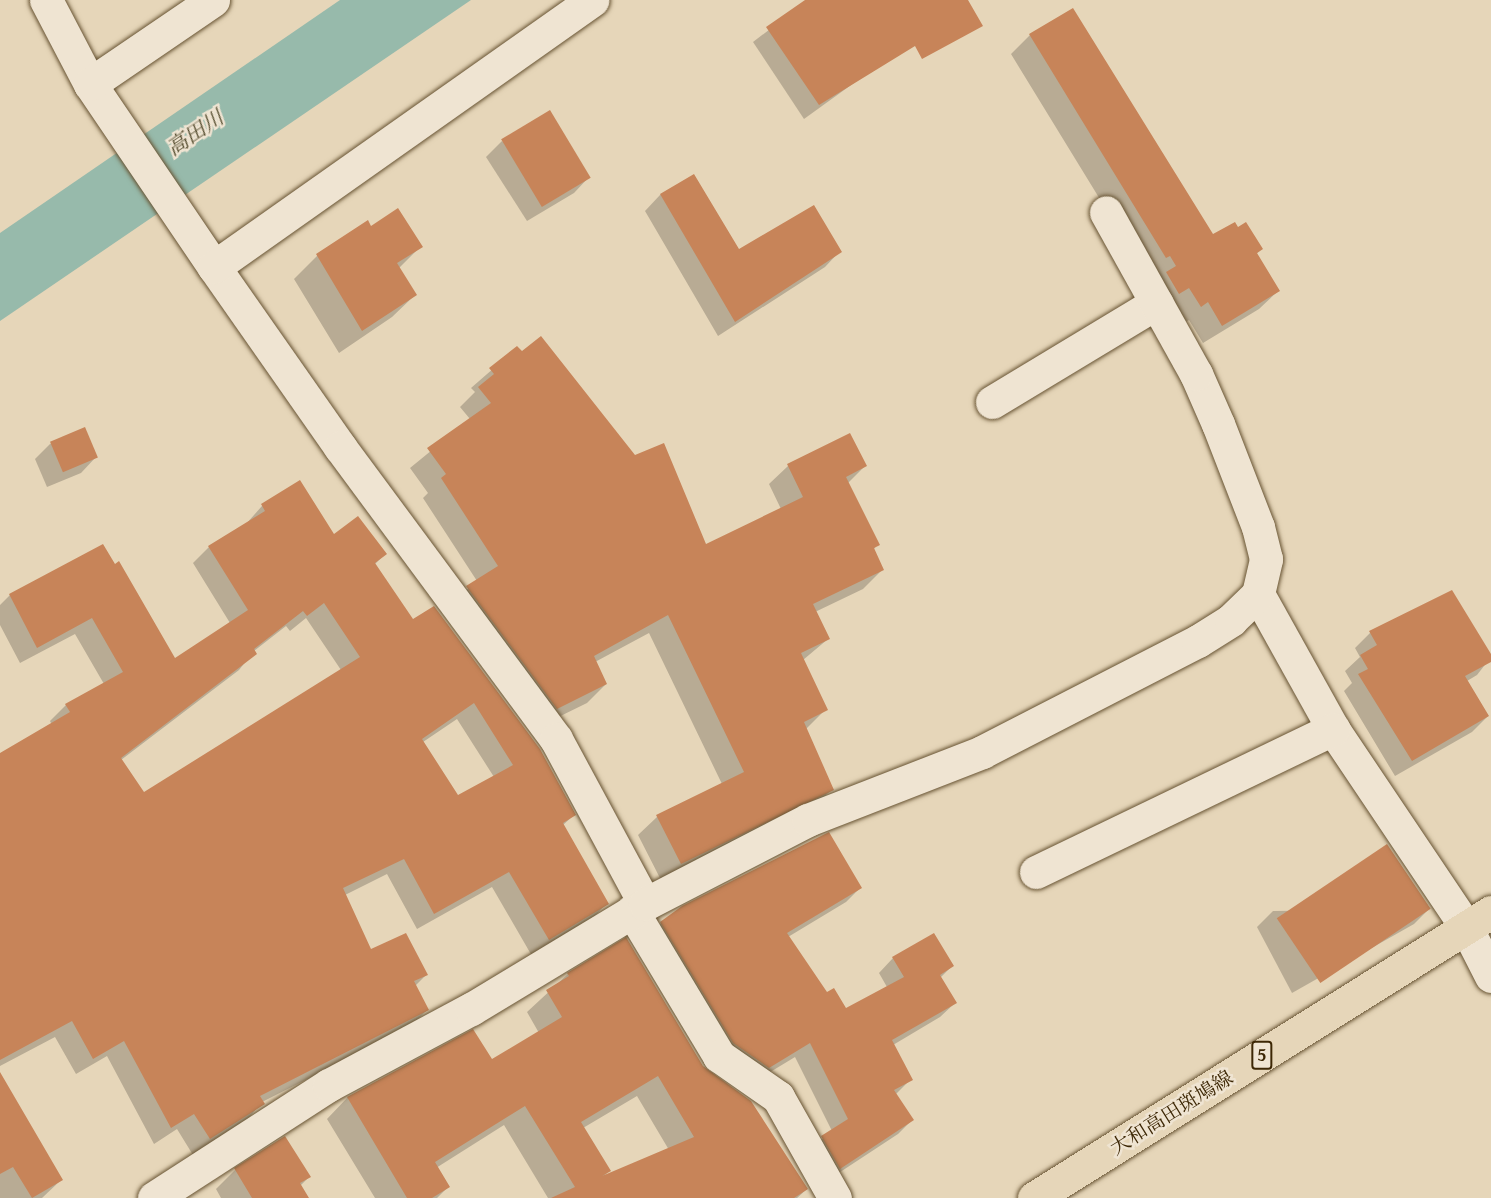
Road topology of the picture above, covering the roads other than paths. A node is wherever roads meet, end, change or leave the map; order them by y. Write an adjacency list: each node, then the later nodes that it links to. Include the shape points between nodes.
1 (46, 0): 4 (street)
2 (213, 0): 4 (street)
3 (591, 0): 6 (street)
4 (90, 84): 6 (street)
5 (1106, 212): 7 (street)
6 (214, 267): 12 (street, via 346,456 556,739)
7 (1156, 303): 8 (street); 9 (street, via 1196,374 1258,527 1266,560)
8 (992, 402)
9 (1257, 594): 10 (street); 12 (street, via 1231,620 1198,640 981,752 758,843)
10 (1333, 729): 11 (street); 13 (street)
11 (1036, 872)
12 (639, 908): 15 (street, via 471,1009 338,1080); 16 (street, via 719,1056 778,1097)
13 (1479, 919): 14 (street); 17 (main road, 大和高田斑鳩線 / 5)
14 (1491, 975)
15 (154, 1198)
16 (835, 1198)
17 (1034, 1198)

